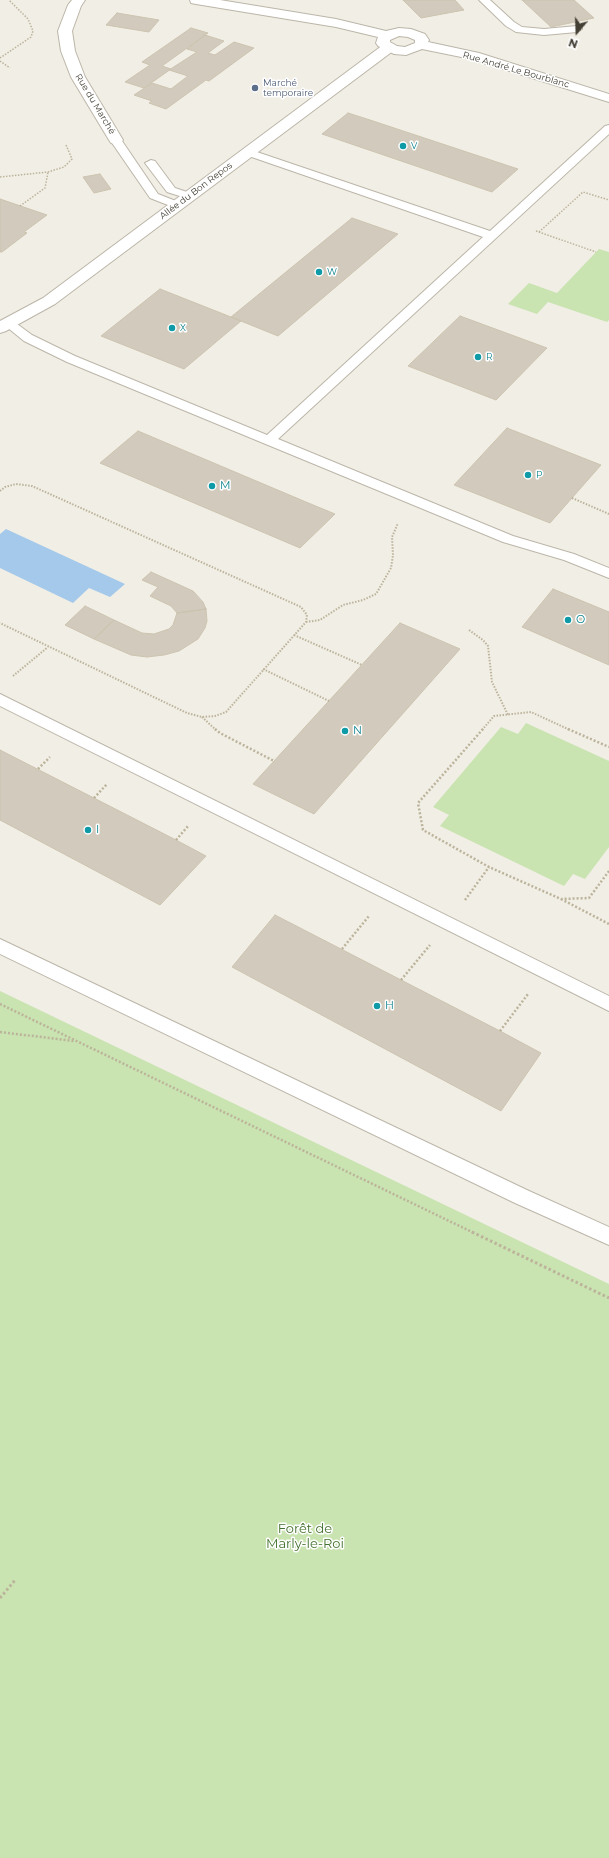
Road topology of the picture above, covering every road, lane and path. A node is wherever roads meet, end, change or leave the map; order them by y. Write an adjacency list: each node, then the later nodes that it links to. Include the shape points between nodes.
1 (9, 0): 8 (path, via 28,20 32,31 31,37)
2 (79, 0): 13 (street, Rue du Marché, via 66,31 68,51 78,77)
3 (196, 0): 6 (street, via 336,23)
4 (484, 0): 5 (lane, via 520,30 544,32)
5 (576, 29)
6 (388, 42): 7 (street, via 406,51); 7 (street, via 399,32 411,33 420,37); 15 (street, Allée du Bon Repos)
7 (422, 46): 11 (street, Rue André Le Bourblanc, via 474,56)
8 (0, 58)
9 (0, 61): 10 (path)
10 (10, 68)
11 (609, 98)
12 (609, 128): 22 (lane)
13 (116, 140): 19 (lane, via 154,196)
14 (66, 145): 17 (path, via 72,159 64,167)
15 (247, 152): 19 (street, Allée du Bon Repos); 24 (lane)
16 (151, 163): 19 (lane, via 171,190)
17 (48, 172): 18 (path); 21 (path, via 45,188)
18 (0, 177)
19 (183, 200): 26 (street, Allée du Bon Repos, via 49,301)
20 (609, 200): 23 (path, via 583,192)
21 (20, 206)
22 (508, 222): 23 (path); 24 (lane)
23 (539, 232): 25 (path)
24 (492, 236): 27 (lane)
25 (596, 252)
26 (5, 326): 27 (lane, via 71,359)
27 (269, 440): 32 (lane, via 508,538 569,557)
28 (0, 491): 33 (path, via 16,484 32,486 300,607 307,615)
29 (572, 498): 30 (path)
30 (609, 514)
31 (391, 520): 33 (path, via 398,523 392,537 391,568 376,594 343,605 320,620)
32 (609, 573)
33 (306, 622): 36 (path)
34 (0, 623): 37 (path)
35 (469, 630): 43 (path, via 488,646 492,682)
36 (294, 635): 38 (path); 39 (path)
37 (48, 647): 40 (path); 44 (path, via 187,713)
38 (362, 665)
39 (263, 669): 42 (path); 44 (path, via 226,712)
40 (12, 677)
41 (0, 699): 49 (lane)
42 (329, 700)
43 (508, 715): 45 (path, via 532,712); 47 (path, via 494,716 418,803 423,830)
44 (202, 717): 46 (path, via 220,733)
45 (609, 747)
46 (274, 761)
47 (489, 867): 50 (path); 51 (path)
48 (609, 871): 50 (path, via 589,898)
49 (387, 893): 51 (lane); 54 (path)
50 (561, 899): 52 (path)
51 (448, 924): 55 (lane); 56 (path)
52 (609, 924)
53 (0, 946): 62 (lane, via 522,1197)
54 (342, 949)
55 (545, 972): 58 (lane); 59 (path)
56 (401, 980)
57 (0, 1004): 61 (path)
58 (609, 1004)
59 (500, 1031)
60 (0, 1032): 61 (path)
61 (76, 1041): 63 (path)
62 (609, 1236)
63 (609, 1298)
64 (16, 1579): 65 (path)
65 (0, 1598)

